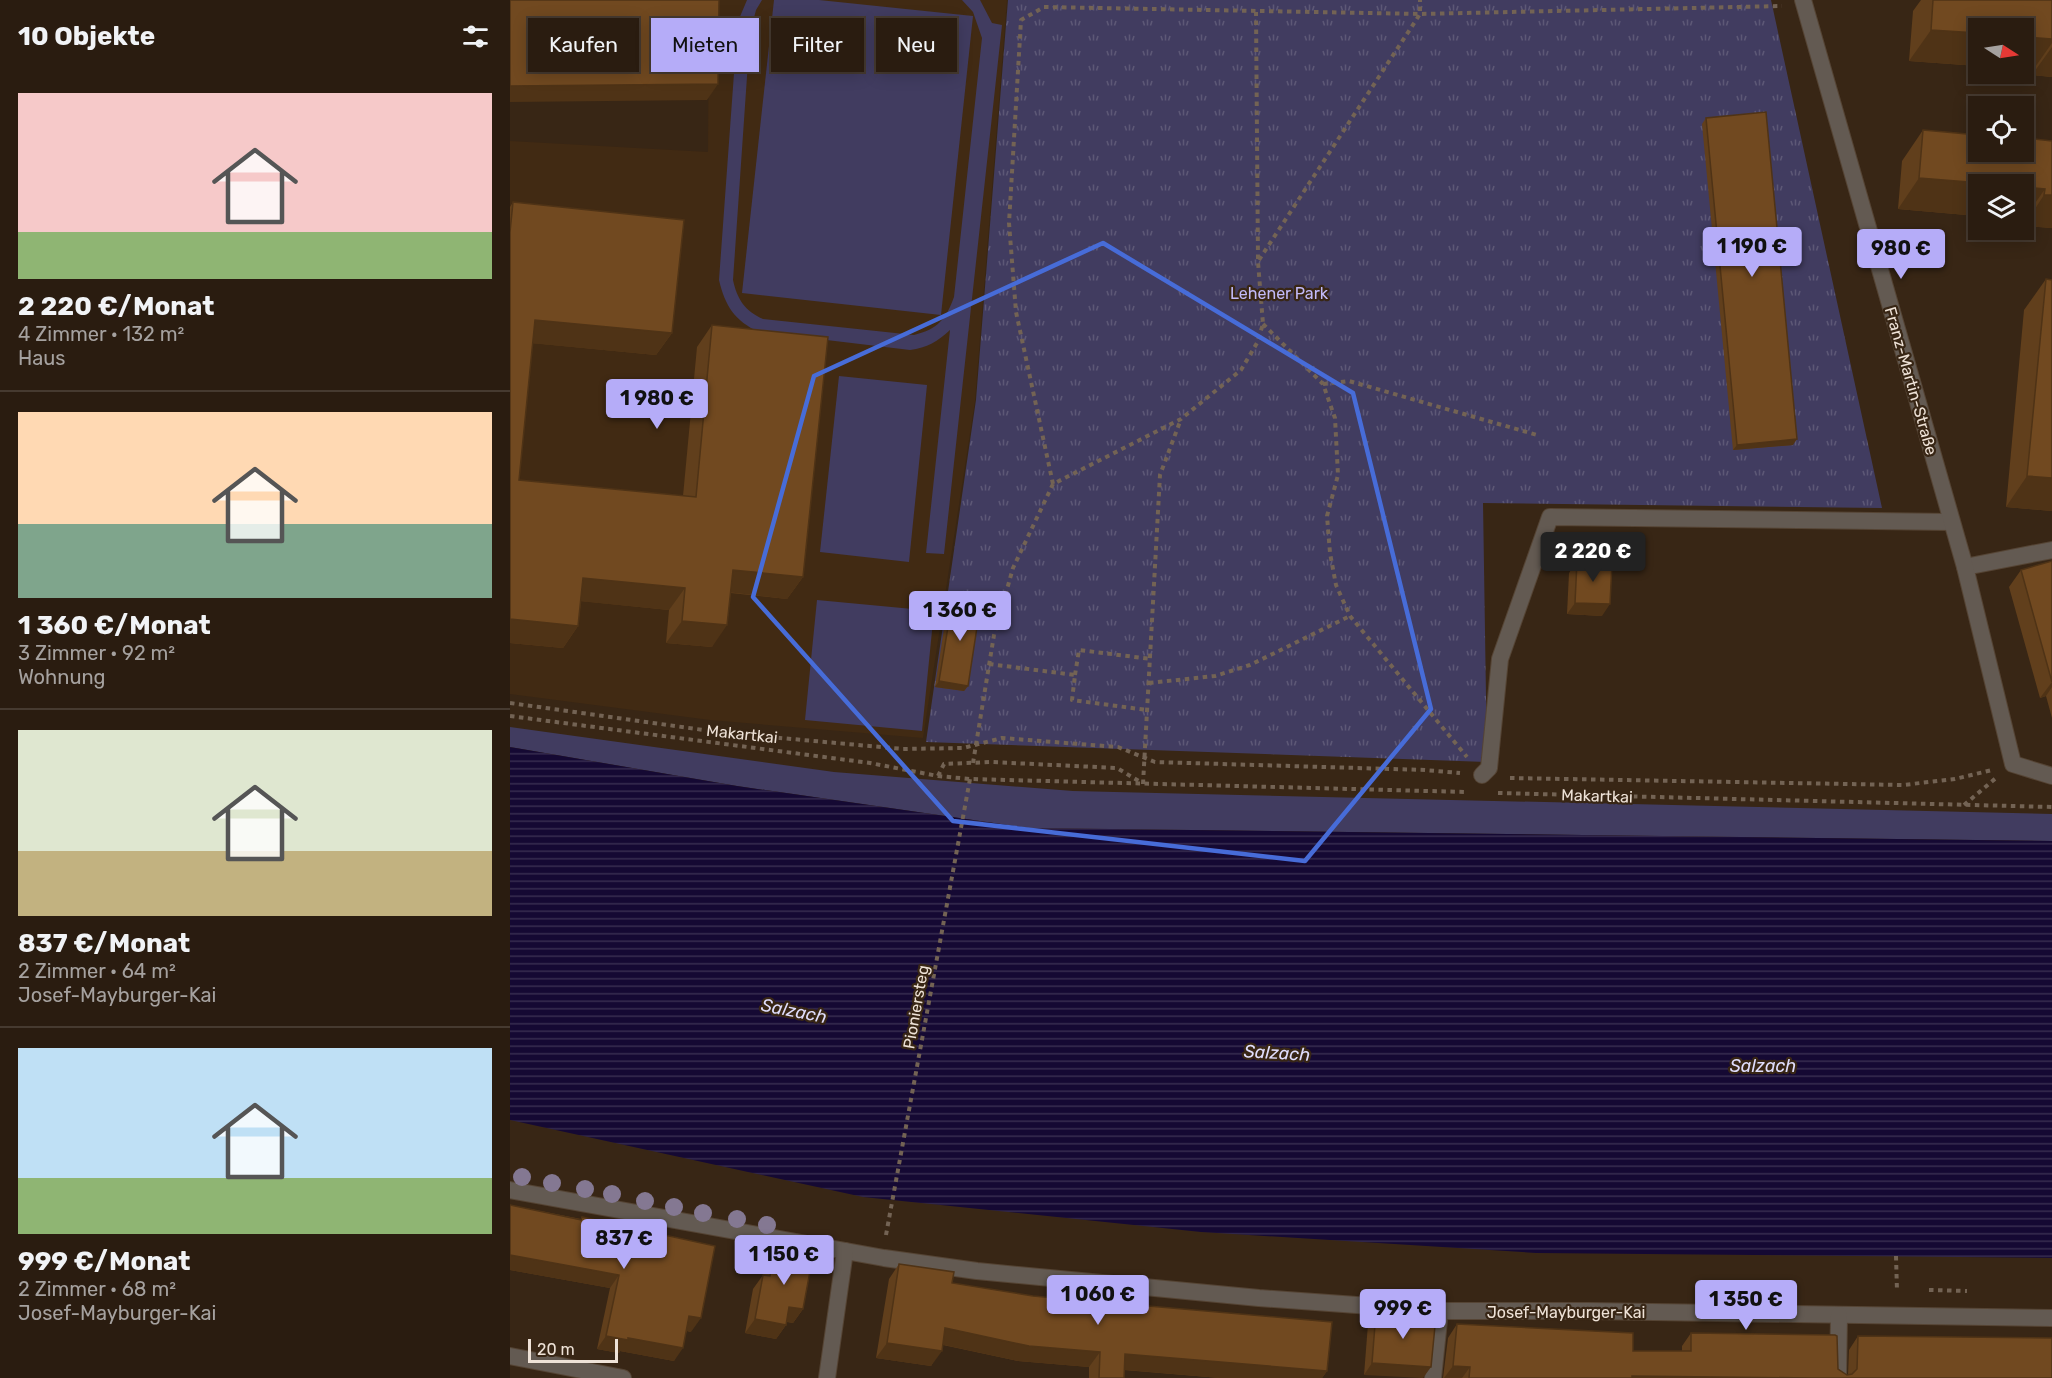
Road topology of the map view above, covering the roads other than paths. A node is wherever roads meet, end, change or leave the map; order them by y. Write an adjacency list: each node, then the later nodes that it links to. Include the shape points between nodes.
1 (1803, 0): 2 (street, Franz-Martin-Straße)
2 (1951, 522): 4 (street, Franz-Martin-Straße); 5 (street, via 1550,517 1500,659 1489,768)
3 (2052, 550): 4 (street)
4 (1965, 567): 6 (street, Franz-Martin-Straße, via 2013,764)
5 (1482, 775)
6 (2052, 776)
7 (510, 1190): 8 (street, Josef-Mayburger-Kai)
8 (845, 1251): 9 (street, Josef-Mayburger-Kai, via 1046,1279); 14 (street)
9 (1440, 1311): 10 (street, Josef-Mayburger-Kai); 15 (street)
10 (1839, 1315): 11 (street, Josef-Mayburger-Kai); 16 (street)
11 (2052, 1318)
12 (510, 1356): 13 (street)
13 (623, 1378)
14 (827, 1378)
15 (1433, 1378)
16 (1838, 1378)

